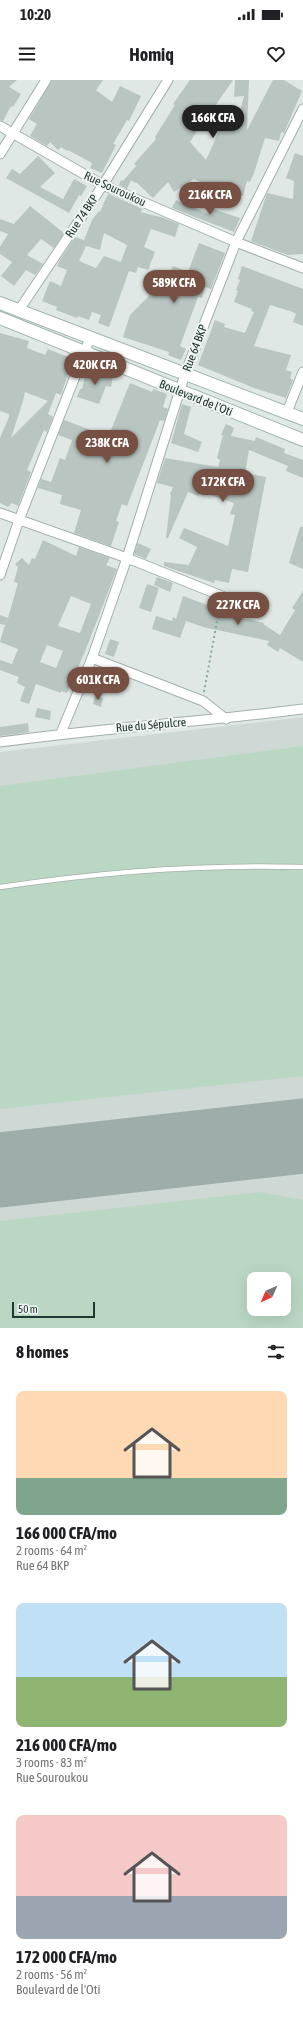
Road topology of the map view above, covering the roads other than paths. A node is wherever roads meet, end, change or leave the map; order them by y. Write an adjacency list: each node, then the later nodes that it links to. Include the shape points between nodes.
1 (46, 80): 5 (street)
2 (168, 80): 7 (street, Rue 74 BKP)
3 (303, 109): 8 (street, Rue 64 BKP)
4 (0, 126): 5 (street, Rue Souroukou)
5 (13, 133): 6 (street); 7 (street, Rue Souroukou)
6 (0, 154)
7 (103, 185): 8 (street, Rue Souroukou); 11 (street, Rue 74 BKP)
8 (236, 242): 9 (street, Rue Souroukou); 16 (street, Rue 64 BKP)
9 (303, 268)
10 (0, 303): 11 (main road, Boulevard de l'Oti)
11 (19, 310): 13 (main road, Boulevard de l'Oti)
12 (0, 318): 14 (main road, Boulevard de l'Oti)
13 (90, 338): 14 (street); 16 (main road, Boulevard de l'Oti)
14 (84, 352): 17 (main road, Boulevard de l'Oti); 22 (street)
15 (303, 372): 18 (street)
16 (185, 374): 17 (street, Rue 64 BKP); 18 (main road, Boulevard de l'Oti)
17 (179, 391): 20 (main road, Boulevard de l'Oti); 23 (street, Rue 64 BKP)
18 (287, 412): 19 (main road, Boulevard de l'Oti)
19 (303, 418)
20 (303, 440)
21 (0, 513): 22 (street)
22 (19, 520): 23 (street); 24 (street)
23 (127, 558): 25 (street); 26 (street, Rue 64 BKP)
24 (0, 575)
25 (222, 596)
26 (92, 658): 28 (street, via 203,701); 29 (street, Rue 64 BKP)
27 (303, 709): 28 (street, Rue du Sépulcre)
28 (226, 719): 29 (street, Rue du Sépulcre)
29 (60, 733): 30 (street, Rue du Sépulcre)
30 (0, 742)
31 (303, 867): 32 (lane, via 166,869)
32 (0, 887)

